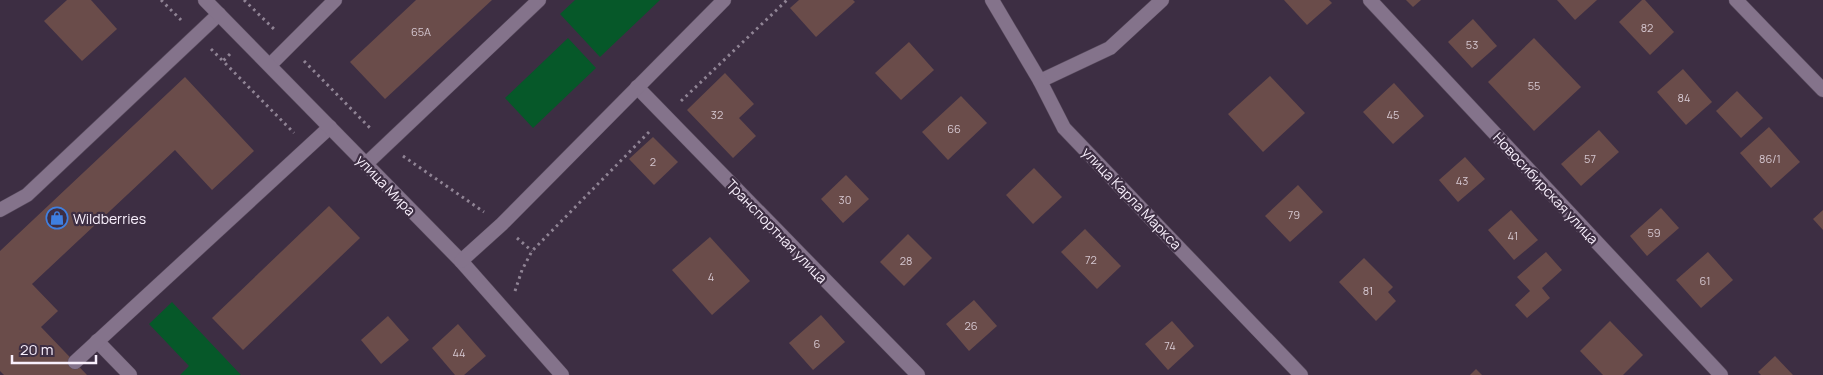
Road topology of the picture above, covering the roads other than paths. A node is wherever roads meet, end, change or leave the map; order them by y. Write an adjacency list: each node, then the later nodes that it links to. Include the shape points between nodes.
1 (205, 0): 9 (street, улица Мира)
2 (335, 0): 10 (street)
3 (539, 0): 15 (street)
4 (724, 0): 12 (street)
5 (992, 0): 11 (street, улица Карла Маркса)
6 (1162, 0): 11 (street, via 1110,48)
7 (1370, 0): 24 (street, Новосибирская улица)
8 (1736, 0): 13 (street)
9 (219, 14): 10 (street, улица Мира); 16 (street, via 27,195)
10 (270, 65): 14 (street, улица Мира)
11 (1040, 81): 23 (street, улица Карла Маркса, via 1064,128)
12 (637, 87): 17 (street, via 502,224); 22 (street, Транспортная улица)
13 (1823, 90)
14 (330, 127): 15 (street, улица Мира); 18 (street)
15 (366, 164): 17 (street, улица Мира)
16 (0, 210)
17 (461, 261): 21 (street, улица Мира)
18 (97, 341): 19 (street); 20 (street)
19 (74, 362)
20 (130, 375)
21 (562, 375)
22 (918, 375)
23 (1301, 375)
24 (1721, 375)

